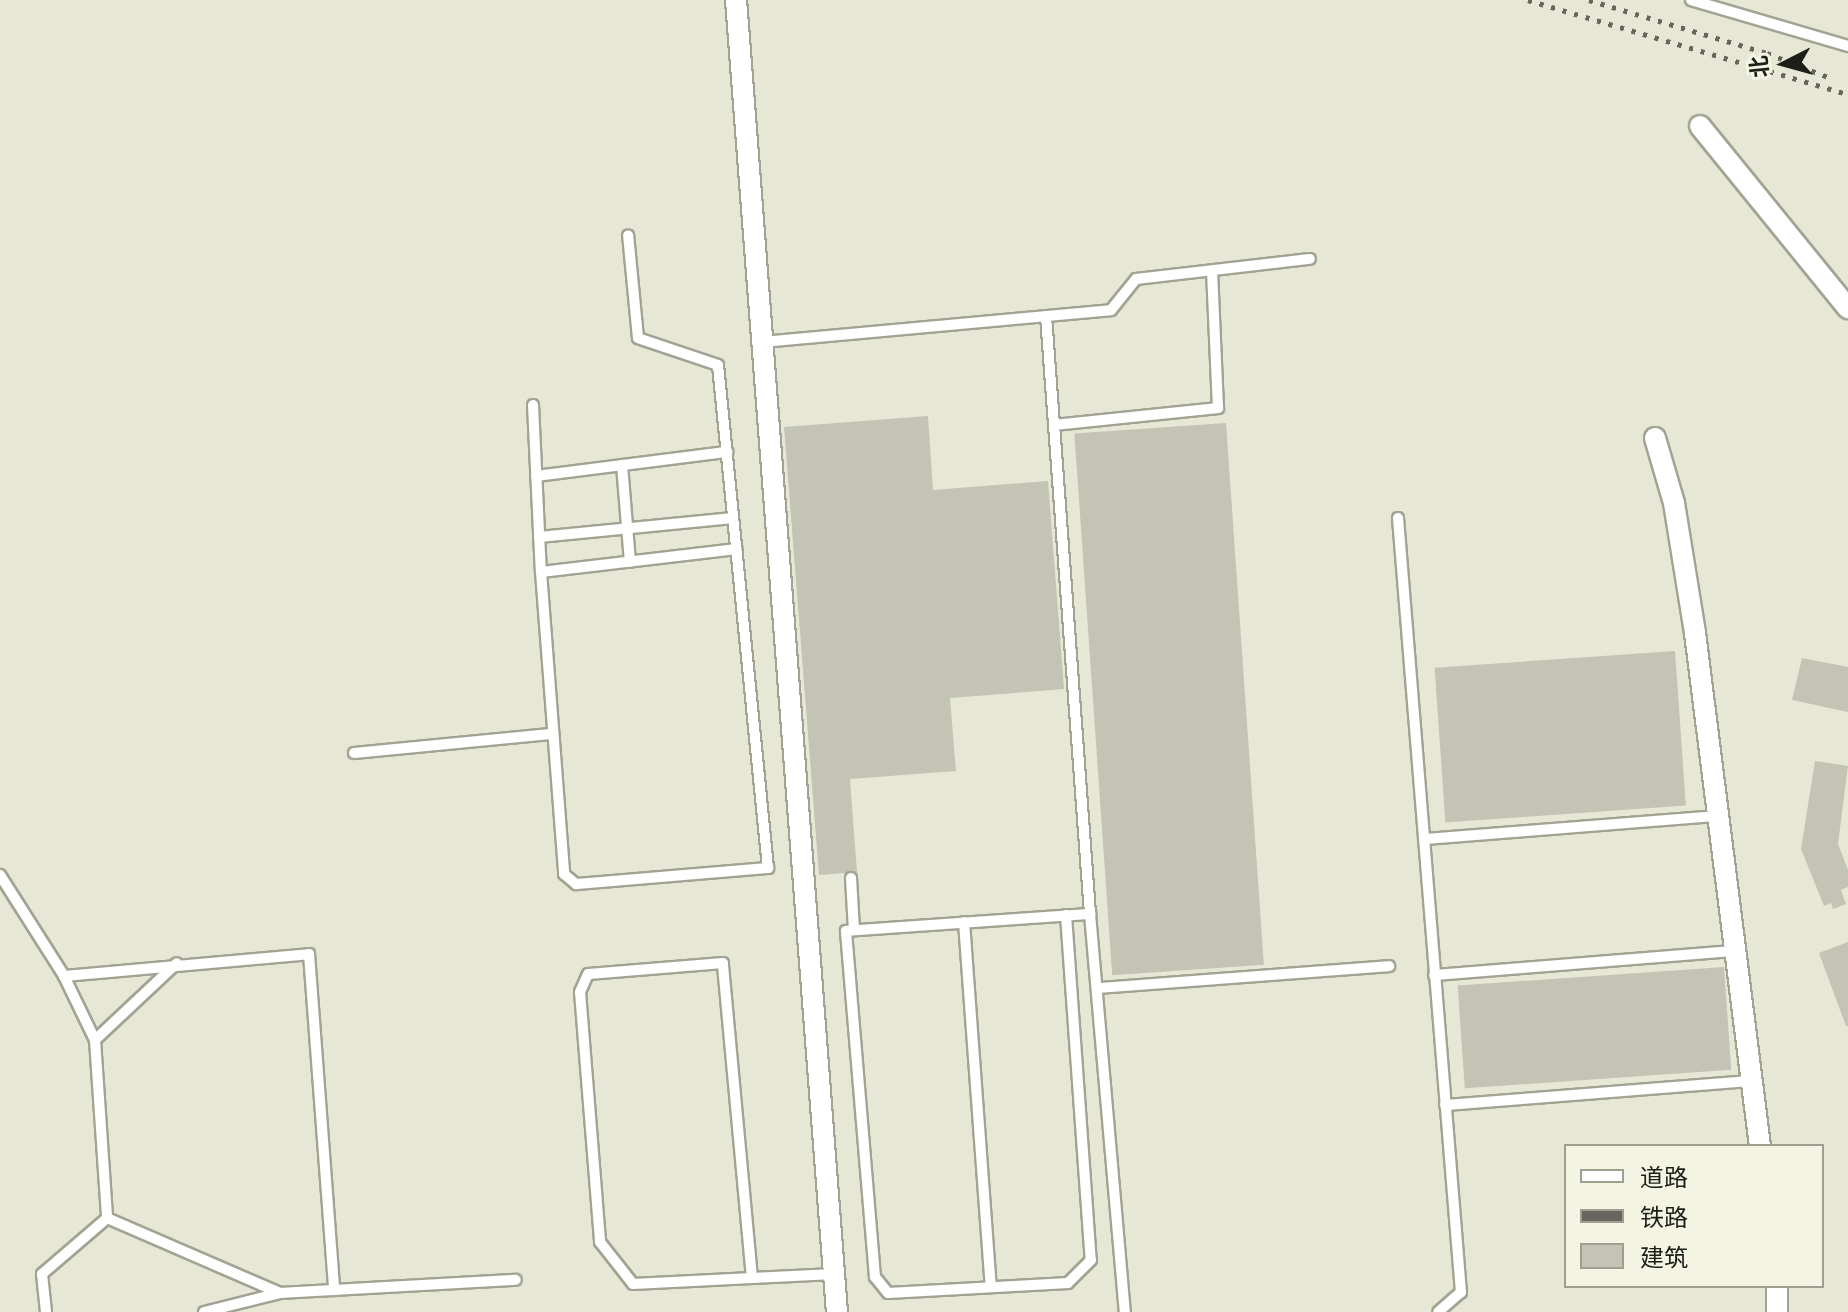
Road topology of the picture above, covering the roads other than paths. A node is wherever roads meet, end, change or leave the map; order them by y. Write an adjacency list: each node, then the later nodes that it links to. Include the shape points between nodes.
1 (736, 0): 10 (street)
2 (1691, 0): 3 (lane)
3 (1848, 46)
4 (1700, 126): 8 (street)
5 (628, 235): 14 (lane, via 638,338 718,365)
6 (1310, 259): 7 (lane)
7 (1212, 271): 9 (lane, via 1136,279 1111,310); 12 (lane, via 1218,408)
8 (1848, 308)
9 (1046, 316): 10 (lane); 12 (lane)
10 (762, 342): 45 (street)
11 (533, 405): 16 (lane)
12 (1054, 425): 30 (lane)
13 (1655, 438): 26 (street, via 1674,503 1695,633)
14 (727, 452): 15 (lane); 17 (lane)
15 (622, 465): 16 (lane); 19 (lane)
16 (536, 476): 20 (lane)
17 (733, 518): 19 (lane); 21 (lane)
18 (1398, 518): 27 (lane)
19 (627, 528): 20 (lane); 22 (lane)
20 (539, 537): 23 (lane)
21 (737, 549): 22 (lane); 24 (lane, via 768,868 576,884 564,874)
22 (630, 562): 23 (lane)
23 (541, 572): 24 (lane)
24 (553, 734): 25 (lane)
25 (354, 753)
26 (1716, 816): 27 (lane); 34 (street)
27 (1424, 839): 37 (lane)
28 (0, 875): 38 (lane)
29 (851, 878): 33 (lane)
30 (1090, 914): 31 (lane); 39 (lane)
31 (1066, 915): 32 (lane); 48 (lane, via 1091,1260 1068,1283)
32 (964, 922): 33 (lane); 48 (lane)
33 (854, 930): 48 (lane, via 846,931 875,1277 888,1293)
34 (1734, 951): 37 (lane); 41 (street)
35 (177, 963): 38 (lane); 40 (lane); 50 (lane, via 309,954)
36 (1389, 966): 39 (lane)
37 (1434, 975): 42 (lane)
38 (64, 976): 40 (lane)
39 (1099, 988): 55 (lane)
40 (95, 1040): 44 (lane)
41 (1751, 1081): 42 (lane); 43 (street)
42 (1445, 1105): 56 (lane, via 1461,1292)
43 (1760, 1144)
44 (107, 1218): 51 (lane); 52 (lane, via 42,1274)
45 (834, 1274): 46 (lane); 54 (street)
46 (752, 1278): 46 (lane, via 633,1284 600,1242 580,992 588,974 723,963)
47 (516, 1280): 50 (lane)
48 (991, 1287)
49 (1777, 1288): 57 (street)
50 (334, 1290): 51 (lane)
51 (280, 1293): 53 (lane)
52 (46, 1312)
53 (204, 1312)
54 (837, 1312)
55 (1125, 1312)
56 (1438, 1312)
57 (1777, 1312)

